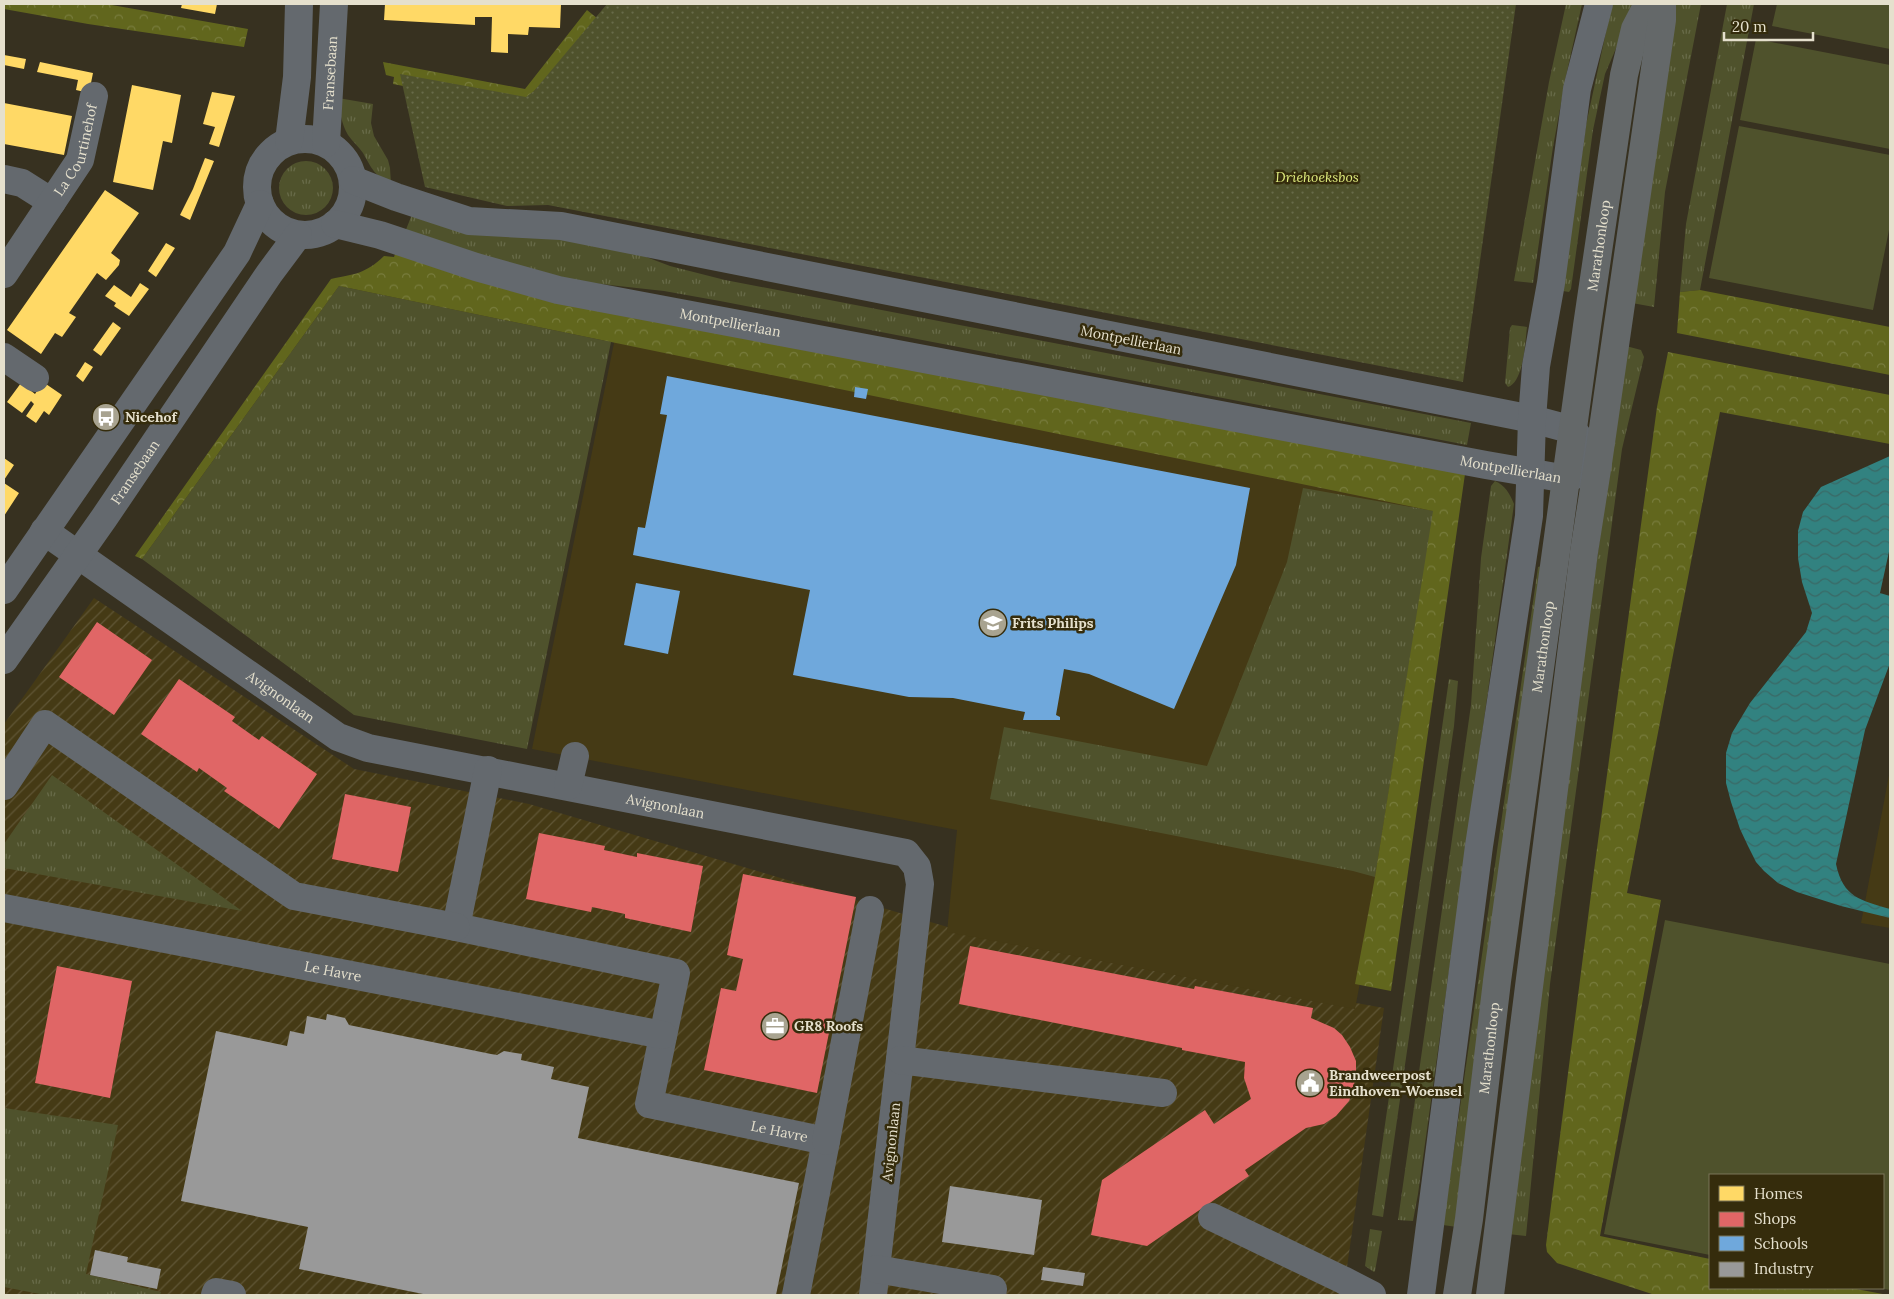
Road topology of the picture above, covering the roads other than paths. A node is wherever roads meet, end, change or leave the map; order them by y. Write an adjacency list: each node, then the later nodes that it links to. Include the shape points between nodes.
1 (299, 4): 7 (street, via 297,77)
2 (334, 4): 8 (street, Fransebaan)
3 (1600, 4): 18 (street, via 1577,89 1551,283 1536,366)
4 (1648, 4): 19 (main road, Marathonloop, via 1635,29 1624,75)
5 (1662, 4): 20 (main road, Marathonloop)
6 (94, 96): 11 (street, La Courtinehof, via 80,160)
7 (289, 141): 8 (street, via 302,138); 12 (street, via 276,148 258,174 256,189)
8 (326, 143): 10 (street, via 339,152)
9 (4, 179): 11 (street, La Courtinehof, via 22,183)
10 (353, 180): 13 (street, via 346,212); 18 (street, Montpellierlaan, via 469,221 561,226)
11 (52, 202): 15 (street, La Courtinehof)
12 (260, 204): 14 (street, via 275,225); 23 (street, via 237,253)
13 (335, 224): 14 (street, via 312,235); 21 (street, Montpellierlaan, via 558,290)
14 (298, 235): 24 (street, Fransebaan)
15 (4, 274)
16 (4, 357): 17 (street)
17 (35, 378)
18 (1532, 419): 19 (street, Montpellierlaan); 21 (street)
19 (1573, 430): 20 (street); 22 (main road, Marathonloop)
20 (1598, 463): 22 (street, Montpellierlaan); 47 (main road, Marathonloop)
21 (1531, 473): 22 (street, Montpellierlaan); 45 (street, via 1529,516 1479,846)
22 (1566, 479): 46 (main road, Marathonloop)
23 (44, 531): 24 (street, Avignonlaan); 25 (street)
24 (77, 555): 26 (street, Fransebaan); 28 (street, Avignonlaan, via 338,737 368,748)
25 (4, 590)
26 (4, 660)
27 (575, 756): 30 (street)
28 (488, 770): 30 (street, Avignonlaan); 33 (street)
29 (4, 786): 33 (street, Le Havre, via 45,724 294,896)
30 (568, 786): 35 (street, Avignonlaan, via 906,853 917,866 920,884)
31 (4, 908): 34 (street, Le Havre)
32 (870, 910): 37 (street)
33 (456, 927): 34 (street, Le Havre, via 676,973)
34 (663, 1035): 37 (street, Le Havre, via 649,1104)
35 (900, 1060): 36 (street); 39 (street, Avignonlaan)
36 (1163, 1093)
37 (826, 1141): 42 (street, Le Havre)
38 (1212, 1217): 44 (street)
39 (875, 1282): 43 (street, via 993,1289)
40 (215, 1295): 41 (street, via 216,1292)
41 (232, 1295)
42 (796, 1295)
43 (992, 1295)
44 (1372, 1295)
45 (1421, 1295)
46 (1457, 1295)
47 (1490, 1295)

